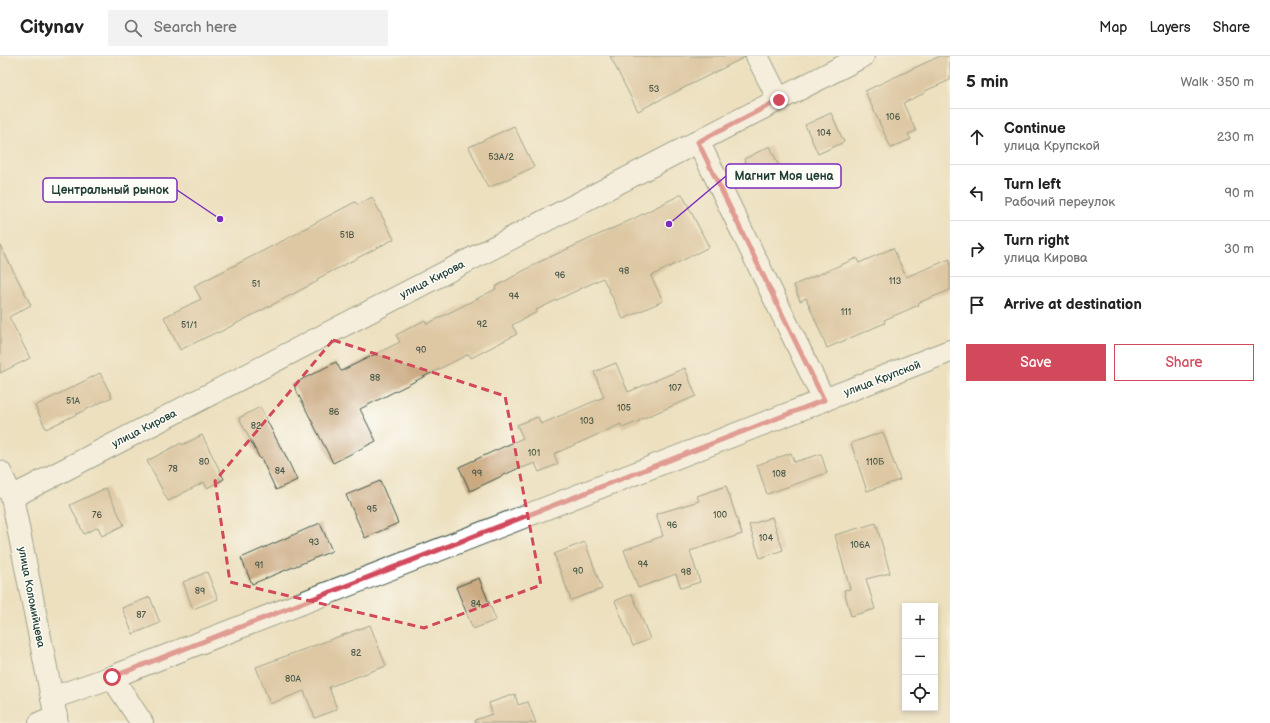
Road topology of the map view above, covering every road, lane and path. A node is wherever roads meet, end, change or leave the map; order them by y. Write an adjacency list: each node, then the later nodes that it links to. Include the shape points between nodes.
1 (757, 56): 3 (street)
2 (863, 56): 3 (street, улица Кирова)
3 (779, 100): 4 (street, улица Кирова)
4 (698, 142): 6 (street); 8 (street, улица Кирова)
5 (950, 351): 6 (street, улица Крупской)
6 (824, 400): 9 (street, улица Крупской)
7 (0, 472): 8 (street, улица Коломийцева)
8 (6, 499): 10 (street, улица Коломийцева)
9 (112, 677): 10 (street, улица Крупской); 11 (street)
10 (51, 715)
11 (142, 723)

